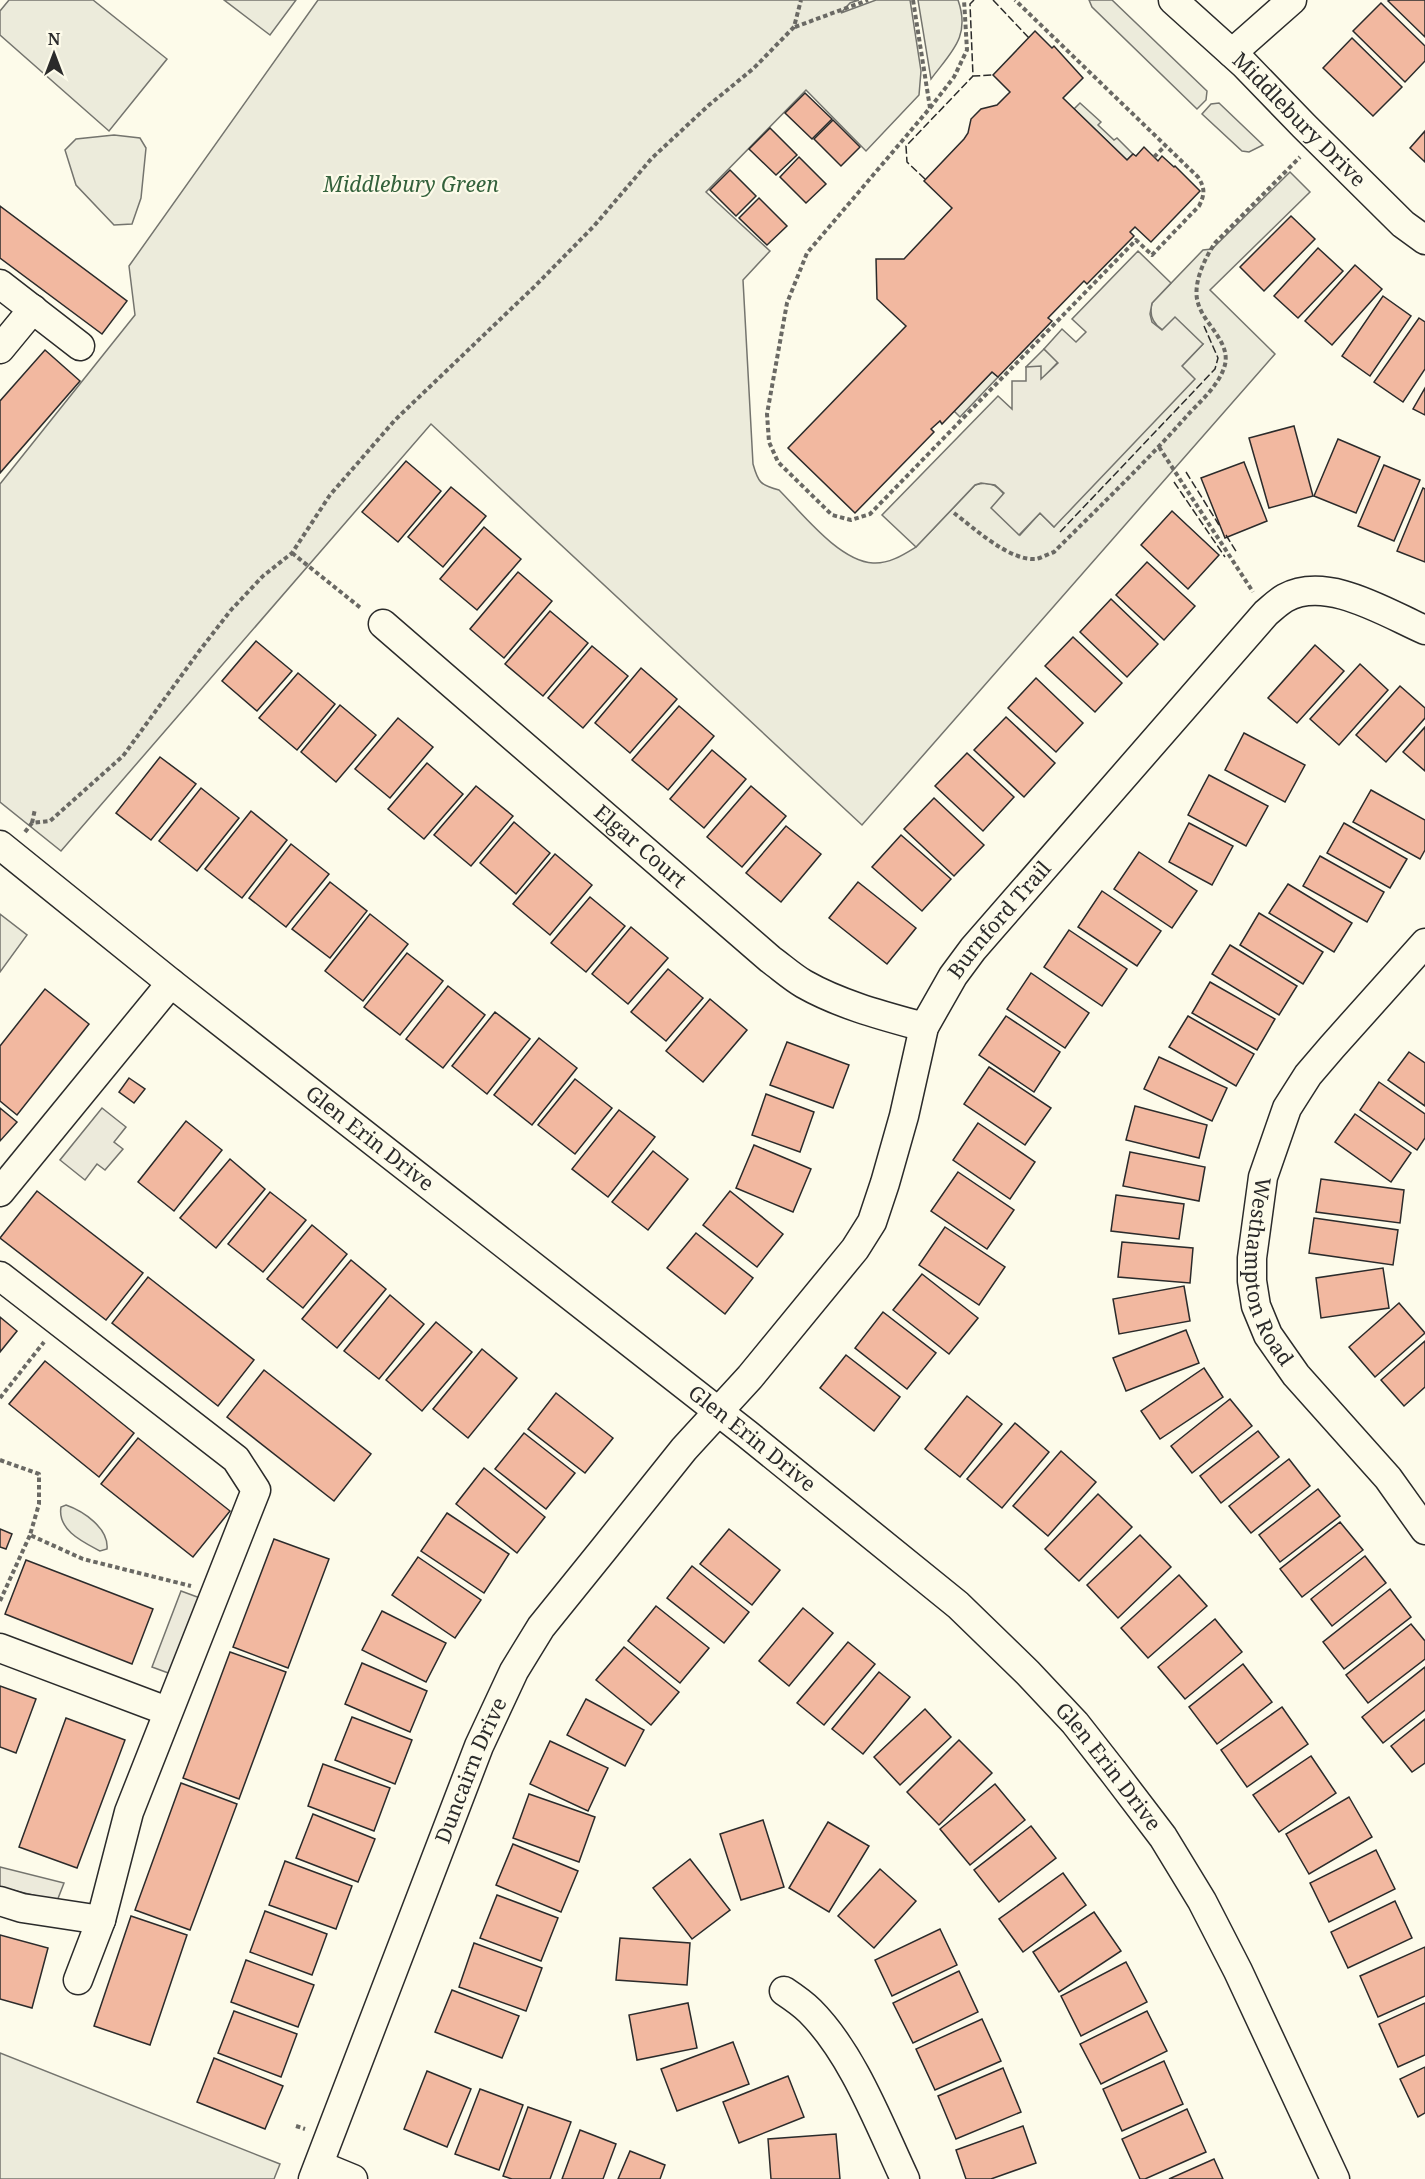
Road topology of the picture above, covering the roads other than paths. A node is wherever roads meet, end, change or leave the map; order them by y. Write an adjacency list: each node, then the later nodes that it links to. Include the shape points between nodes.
1 (1173, 0): 3 (street, Middlebury Drive)
2 (1292, 0): 3 (street)
3 (1232, 53): 4 (street, Middlebury Drive, via 1404,224)
4 (1425, 240)
5 (0, 284): 6 (street)
6 (33, 309): 7 (street); 8 (street)
7 (80, 346)
8 (0, 349)
9 (383, 624): 14 (street, Elgar Court, via 802,984 833,999)
10 (1425, 630): 14 (street, Burnford Trail, via 1356,599 1327,591 1308,591 1285,598 1266,612 973,949)
11 (4, 849): 13 (street, Glen Erin Drive)
12 (1425, 943): 18 (street, Westhampton Road, via 1308,1075 1287,1108 1263,1177 1252,1281 1256,1306 1268,1335 1296,1375 1388,1478)
13 (171, 983): 15 (street); 17 (street, Glen Erin Drive)
14 (924, 1027): 17 (street, Burnford Trail, via 901,1127 872,1222 839,1270)
15 (0, 1192)
16 (0, 1276): 20 (street, via 236,1459 256,1490)
17 (718, 1413): 25 (street, Duncairn Drive, via 684,1449 541,1626 514,1671 479,1746); 28 (street, Glen Erin Drive, via 958,1605 1036,1682 1109,1765 1163,1837 1202,1901)
18 (1425, 1530)
19 (0, 1647): 20 (street)
20 (167, 1711): 22 (street, via 129,1812)
21 (0, 1901): 22 (street)
22 (101, 1920): 23 (street)
23 (78, 1980)
24 (784, 1991): 27 (street, via 809,2009 846,2056)
25 (316, 2172): 26 (street)
26 (354, 2179)
27 (905, 2179)
28 (1335, 2179)

